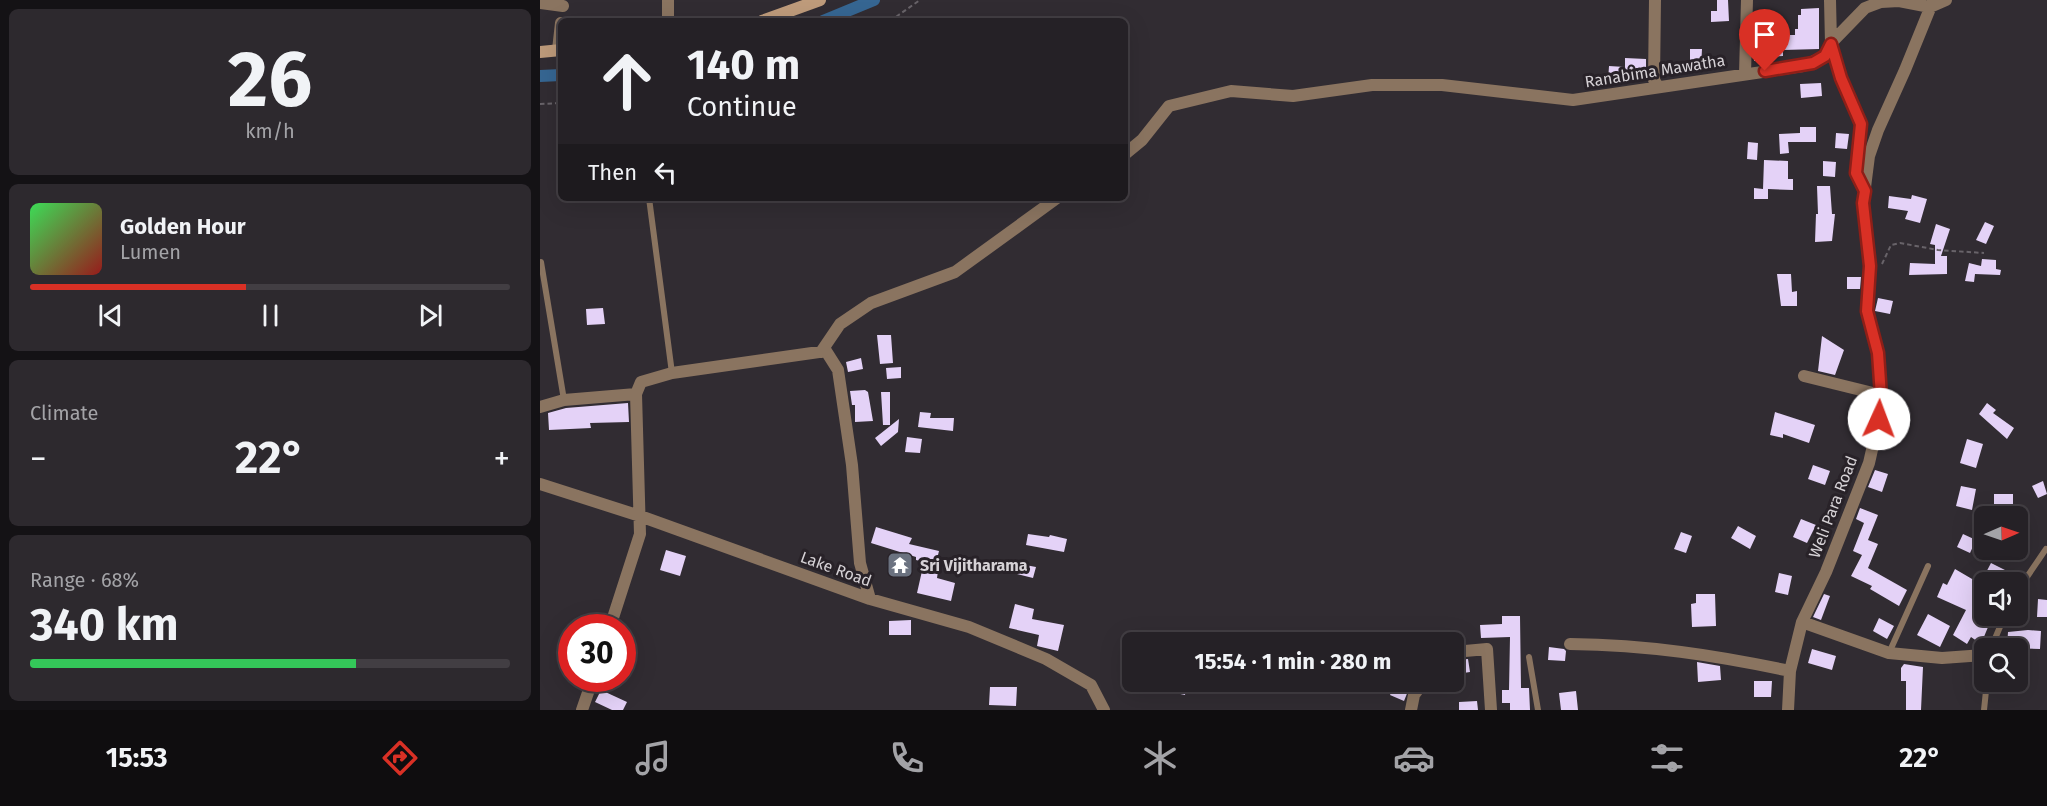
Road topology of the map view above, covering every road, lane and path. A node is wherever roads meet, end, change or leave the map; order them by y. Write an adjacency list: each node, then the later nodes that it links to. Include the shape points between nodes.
1 (668, 0): 12 (street)
2 (820, 0): 13 (main road)
3 (920, 0): 14 (path)
4 (1655, 0): 19 (street, via 1654,80)
5 (1747, 0): 18 (street)
6 (1830, 0): 15 (street)
7 (1946, 0): 8 (street)
8 (1930, 2): 15 (street, Ranabima Mawatha, via 1881,2 1865,8); 23 (street, Weli Para Road, via 1869,156)
9 (540, 3): 10 (street)
10 (563, 3): 11 (street)
11 (561, 18)
12 (668, 18)
13 (770, 18)
14 (894, 18)
15 (1831, 44): 18 (street, Ranabima Mawatha, via 1825,56 1813,63); 23 (street, via 1861,124 1856,173)
16 (558, 50): 17 (main road)
17 (540, 52)
18 (1745, 74): 19 (street, Ranabima Mawatha)
19 (1658, 87): 22 (street, Ranabima Mawatha, via 1573,100 1442,85 1372,86 1293,96 1231,91 1169,106)
20 (558, 103): 21 (path)
21 (540, 104)
22 (1128, 152)
23 (1865, 191): 28 (street, Weli Para Road)
24 (649, 201): 30 (lane)
25 (1053, 201): 29 (street, via 956,272 871,303 840,324)
26 (1984, 253): 28 (path, via 1900,243 1891,246 1882,264)
27 (541, 262): 34 (lane)
28 (1870, 266): 33 (street, Weli Para Road, via 1867,311 1878,353)
29 (821, 352): 30 (street); 41 (street, via 826,351 838,370 852,465 860,563)
30 (672, 373): 32 (street, via 641,382)
31 (1804, 376): 33 (street)
32 (636, 394): 34 (street); 37 (street)
33 (1881, 396): 43 (street, Weli Para Road, via 1869,463)
34 (564, 400): 35 (street)
35 (540, 407)
36 (540, 484): 37 (street, Lake Road)
37 (640, 516): 41 (street, Lake Road); 42 (street, via 640,534)
38 (2046, 549): 40 (lane)
39 (1928, 566): 46 (lane)
40 (2028, 575)
41 (870, 599): 54 (street, Lake Road, via 969,627 1046,659 1091,685)
42 (614, 614)
43 (1802, 622): 46 (street); 49 (street, Weli Para Road)
44 (1570, 644): 49 (street, via 1627,645 1702,654)
45 (1464, 651): 56 (street, via 1487,648)
46 (1889, 653): 47 (street)
47 (1974, 656)
48 (1529, 657): 57 (lane)
49 (1790, 671): 58 (street, Weli Para Road)
50 (588, 692): 53 (street)
51 (1416, 692): 55 (street)
52 (1986, 692): 59 (lane)
53 (582, 710)
54 (1104, 710)
55 (1411, 710)
56 (1491, 710)
57 (1538, 710)
58 (1788, 710)
59 (1984, 710)

